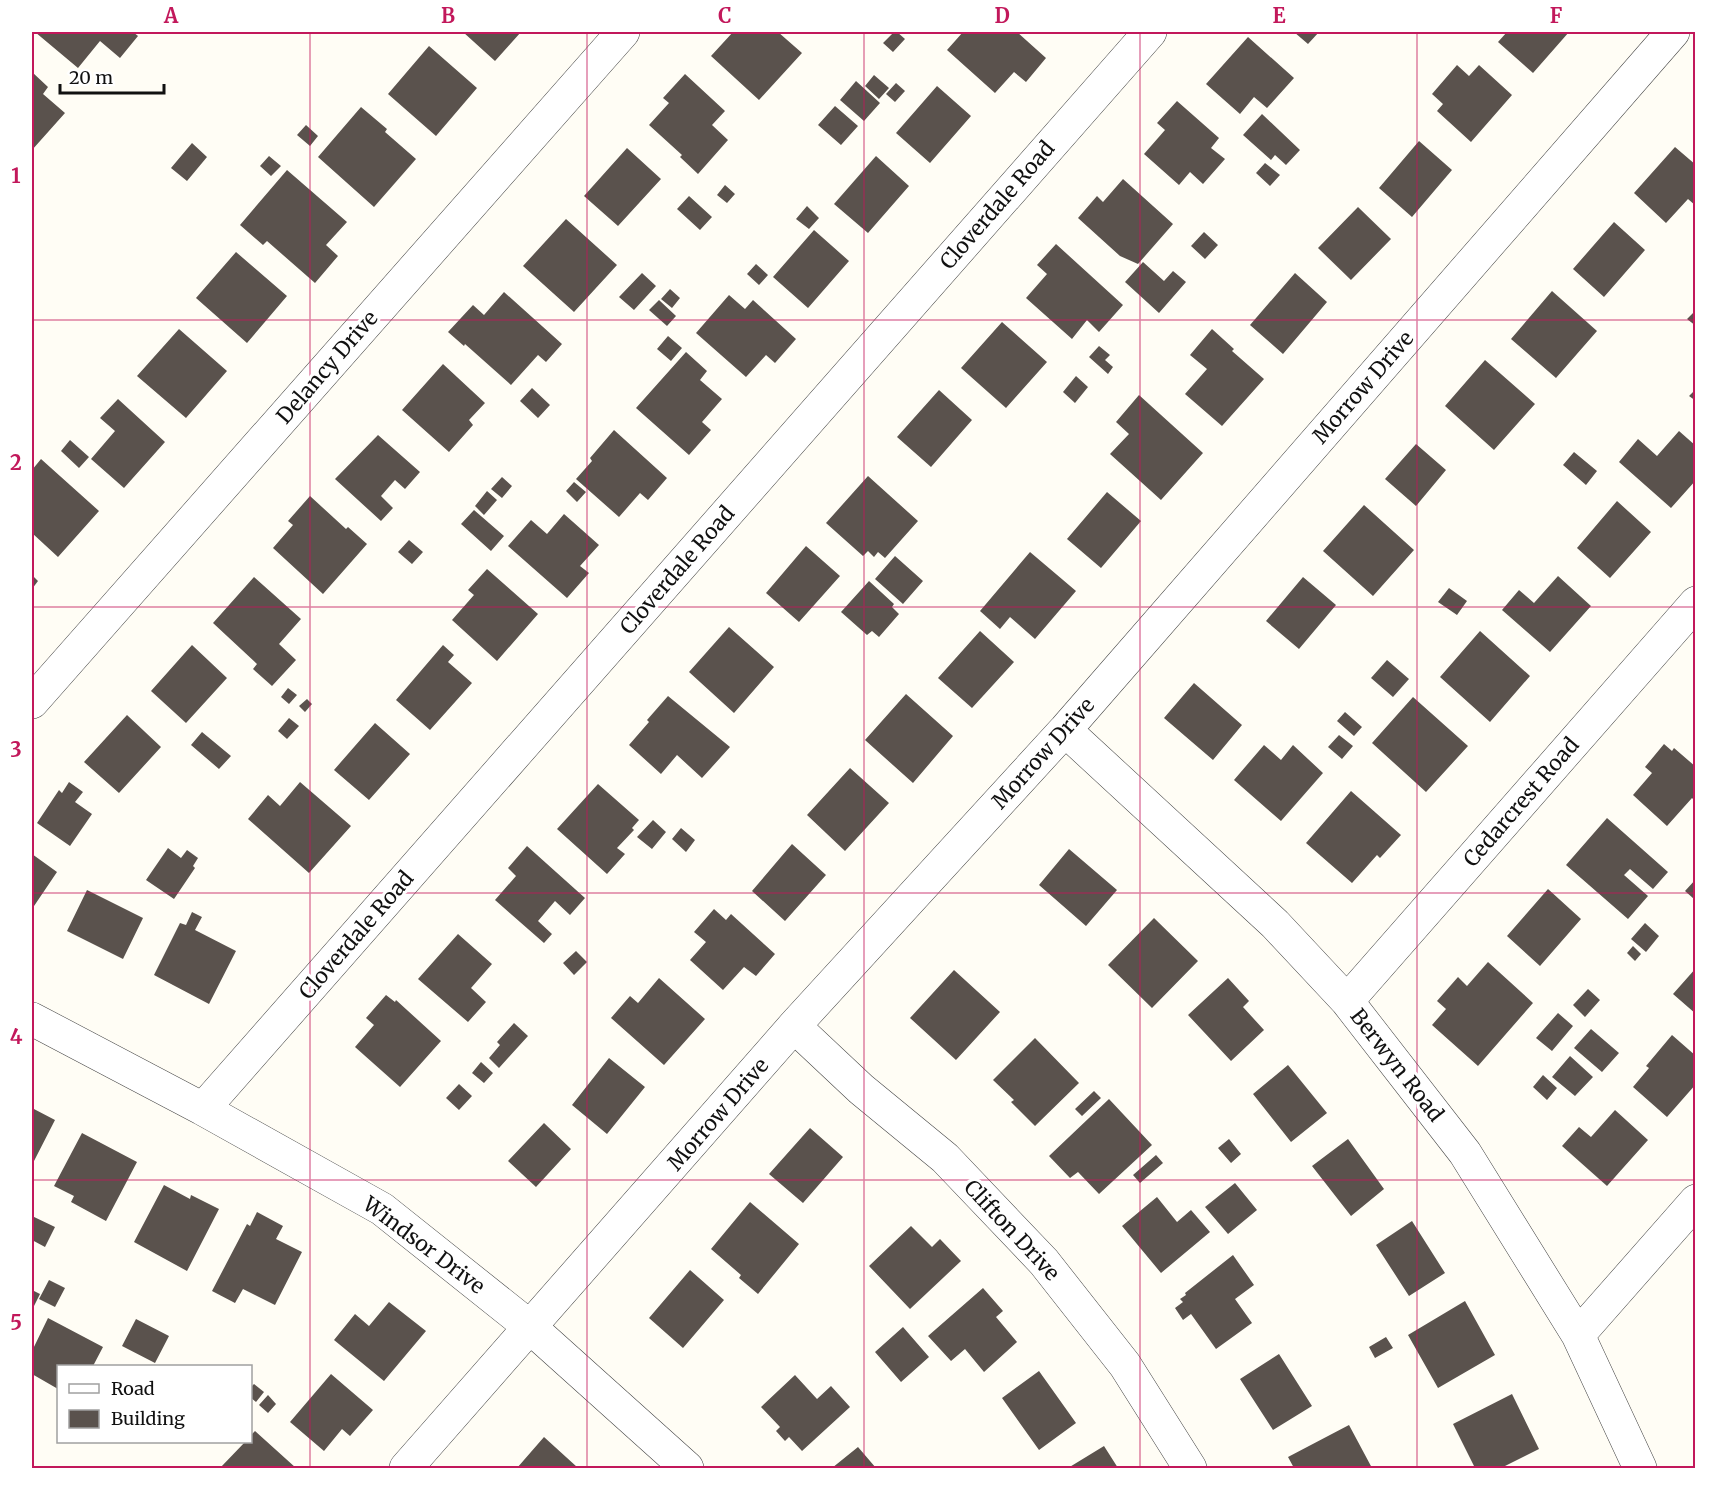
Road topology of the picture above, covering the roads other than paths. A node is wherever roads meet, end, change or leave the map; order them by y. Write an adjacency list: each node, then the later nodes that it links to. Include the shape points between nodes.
1 (623, 32): 5 (street, Delancy Drive)
2 (1150, 32): 10 (street, Cloverdale Road)
3 (1673, 32): 6 (street, Morrow Drive)
4 (1695, 603): 7 (street, Cedarcrest Road)
5 (32, 702)
6 (1065, 730): 7 (street, Berwyn Road, via 1275,924); 9 (street, Morrow Drive)
7 (1347, 1001): 13 (street, Berwyn Road, via 1465,1153)
8 (32, 1020): 10 (street, Windsor Drive)
9 (795, 1026): 12 (street, Morrow Drive); 16 (street, Clifton Drive, via 861,1089 945,1158 1044,1262 1125,1365)
10 (203, 1109): 12 (street, Windsor Drive, via 382,1209)
11 (1695, 1201): 13 (street)
12 (530, 1327): 14 (street, Morrow Drive); 15 (street, Windsor Drive)
13 (1578, 1335): 17 (street, Berwyn Road)
14 (406, 1468)
15 (687, 1468)
16 (1190, 1468)
17 (1640, 1468)

